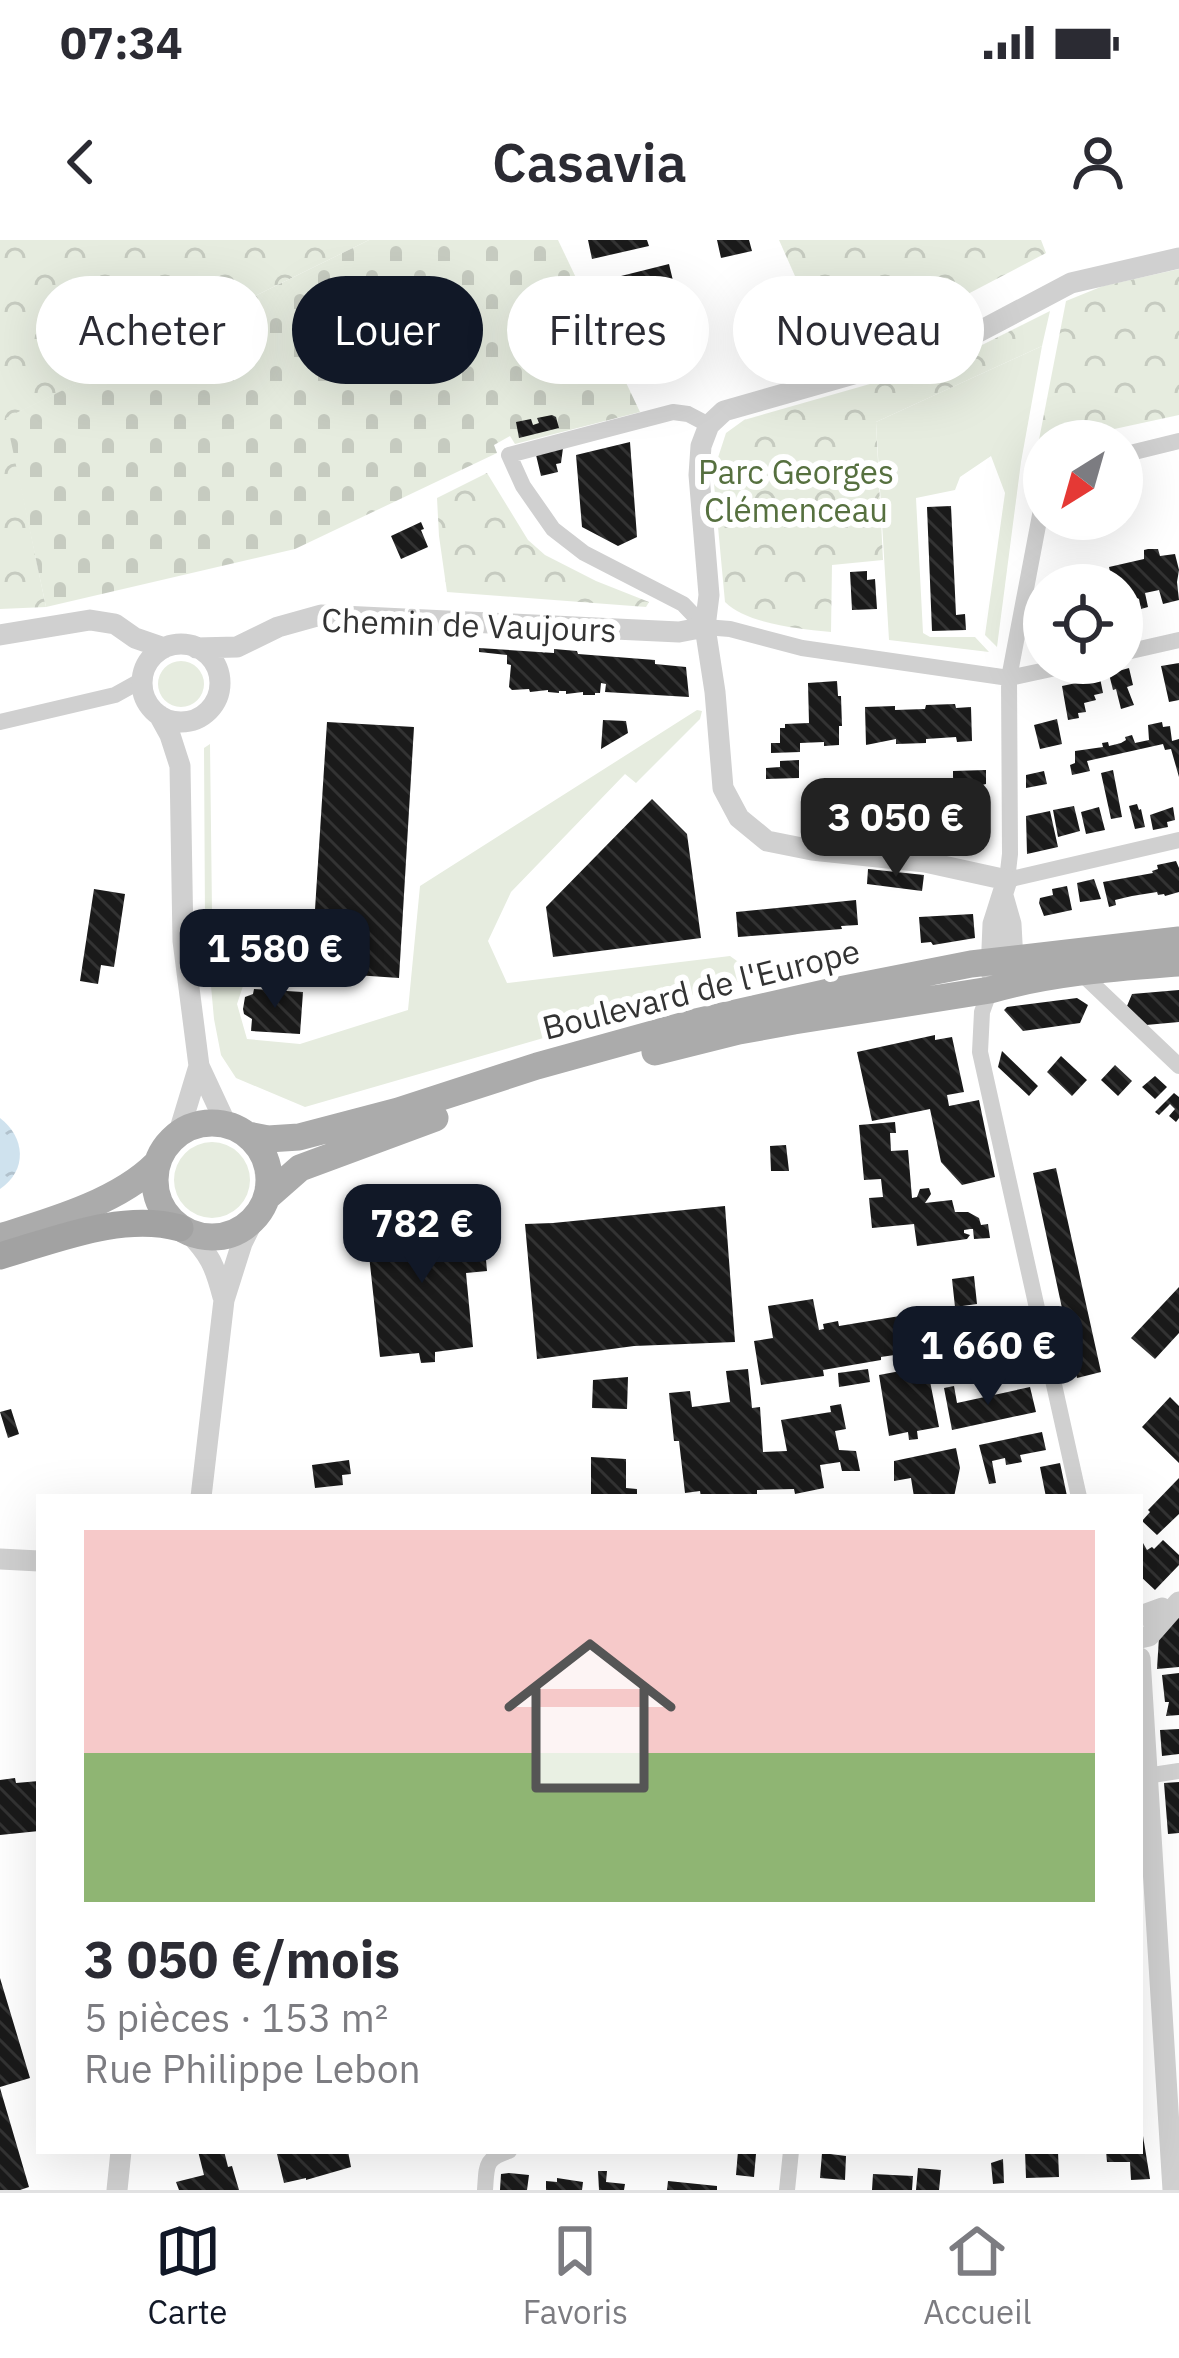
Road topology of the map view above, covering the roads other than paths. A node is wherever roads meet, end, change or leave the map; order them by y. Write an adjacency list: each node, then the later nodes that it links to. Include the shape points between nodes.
1 (1179, 258): 2 (street, via 1071,283 965,339 724,411)
2 (709, 425): 6 (street, via 699,475); 6 (street, via 673,412 509,455 554,529 683,604)
3 (1179, 441): 4 (street)
4 (1143, 450)
5 (1035, 540): 16 (street)
6 (705, 627): 10 (street, Chemin de Vaujours, via 321,615); 16 (street); 23 (street, via 723,788 740,818 767,841 926,862)
7 (0, 635): 8 (street, via 90,620)
8 (135, 638): 11 (street); 14 (street)
9 (1179, 640): 13 (street)
10 (237, 647): 12 (street, Chemin de Vaujours); 17 (street)
11 (164, 648): 12 (street); 14 (street)
12 (196, 648): 17 (street, via 214,663)
13 (1143, 648)
14 (144, 673): 18 (street, via 143,693); 20 (street, via 116,695)
15 (1023, 675): 16 (street)
16 (1009, 678): 23 (street)
17 (220, 685): 19 (street)
18 (159, 716): 19 (street); 21 (street)
19 (199, 718): 21 (street)
20 (0, 722)
21 (180, 766): 28 (street, via 183,940)
22 (1179, 840): 23 (street)
23 (1005, 887): 27 (street, via 1011,924)
24 (1179, 940): 27 (main road, Boulevard de l'Europe, via 1036,956)
25 (1179, 963): 26 (main road, Boulevard de l'Europe)
26 (1079, 972): 27 (main road, Boulevard de l'Europe); 29 (street)
27 (998, 975): 30 (main road, Boulevard de l'Europe, via 849,988 715,1017 299,1137); 33 (main road, Boulevard de l'Europe, via 558,1079 300,1168); 39 (street, via 982,1012 980,1052)
28 (199, 1066): 30 (street); 31 (street)
29 (1179, 1066)
30 (237, 1130): 31 (main road, via 210,1122); 33 (main road, via 267,1163)
31 (179, 1132): 32 (main road)
32 (156, 1164): 34 (main road, via 158,1200); 35 (main road, via 116,1193)
33 (260, 1208): 34 (main road, via 222,1237); 37 (street)
34 (183, 1230): 36 (highway, via 118,1224); 37 (street, via 214,1264)
35 (0, 1237)
36 (0, 1256)
37 (224, 1300): 38 (street)
38 (201, 1494)
39 (1078, 1494)
40 (0, 1559): 41 (street)
41 (36, 1561)
42 (1173, 1602): 43 (street)
43 (1143, 1638)
44 (1143, 1714): 46 (street)
45 (1179, 1771): 46 (street)
46 (1146, 1776): 47 (street)
47 (1148, 1929): 48 (street)
48 (1171, 2058): 55 (street)
49 (122, 2154): 52 (street)
50 (500, 2154): 53 (street, via 488,2162)
51 (791, 2154): 54 (street)
52 (117, 2190)
53 (485, 2190)
54 (787, 2190)
55 (1173, 2190)

